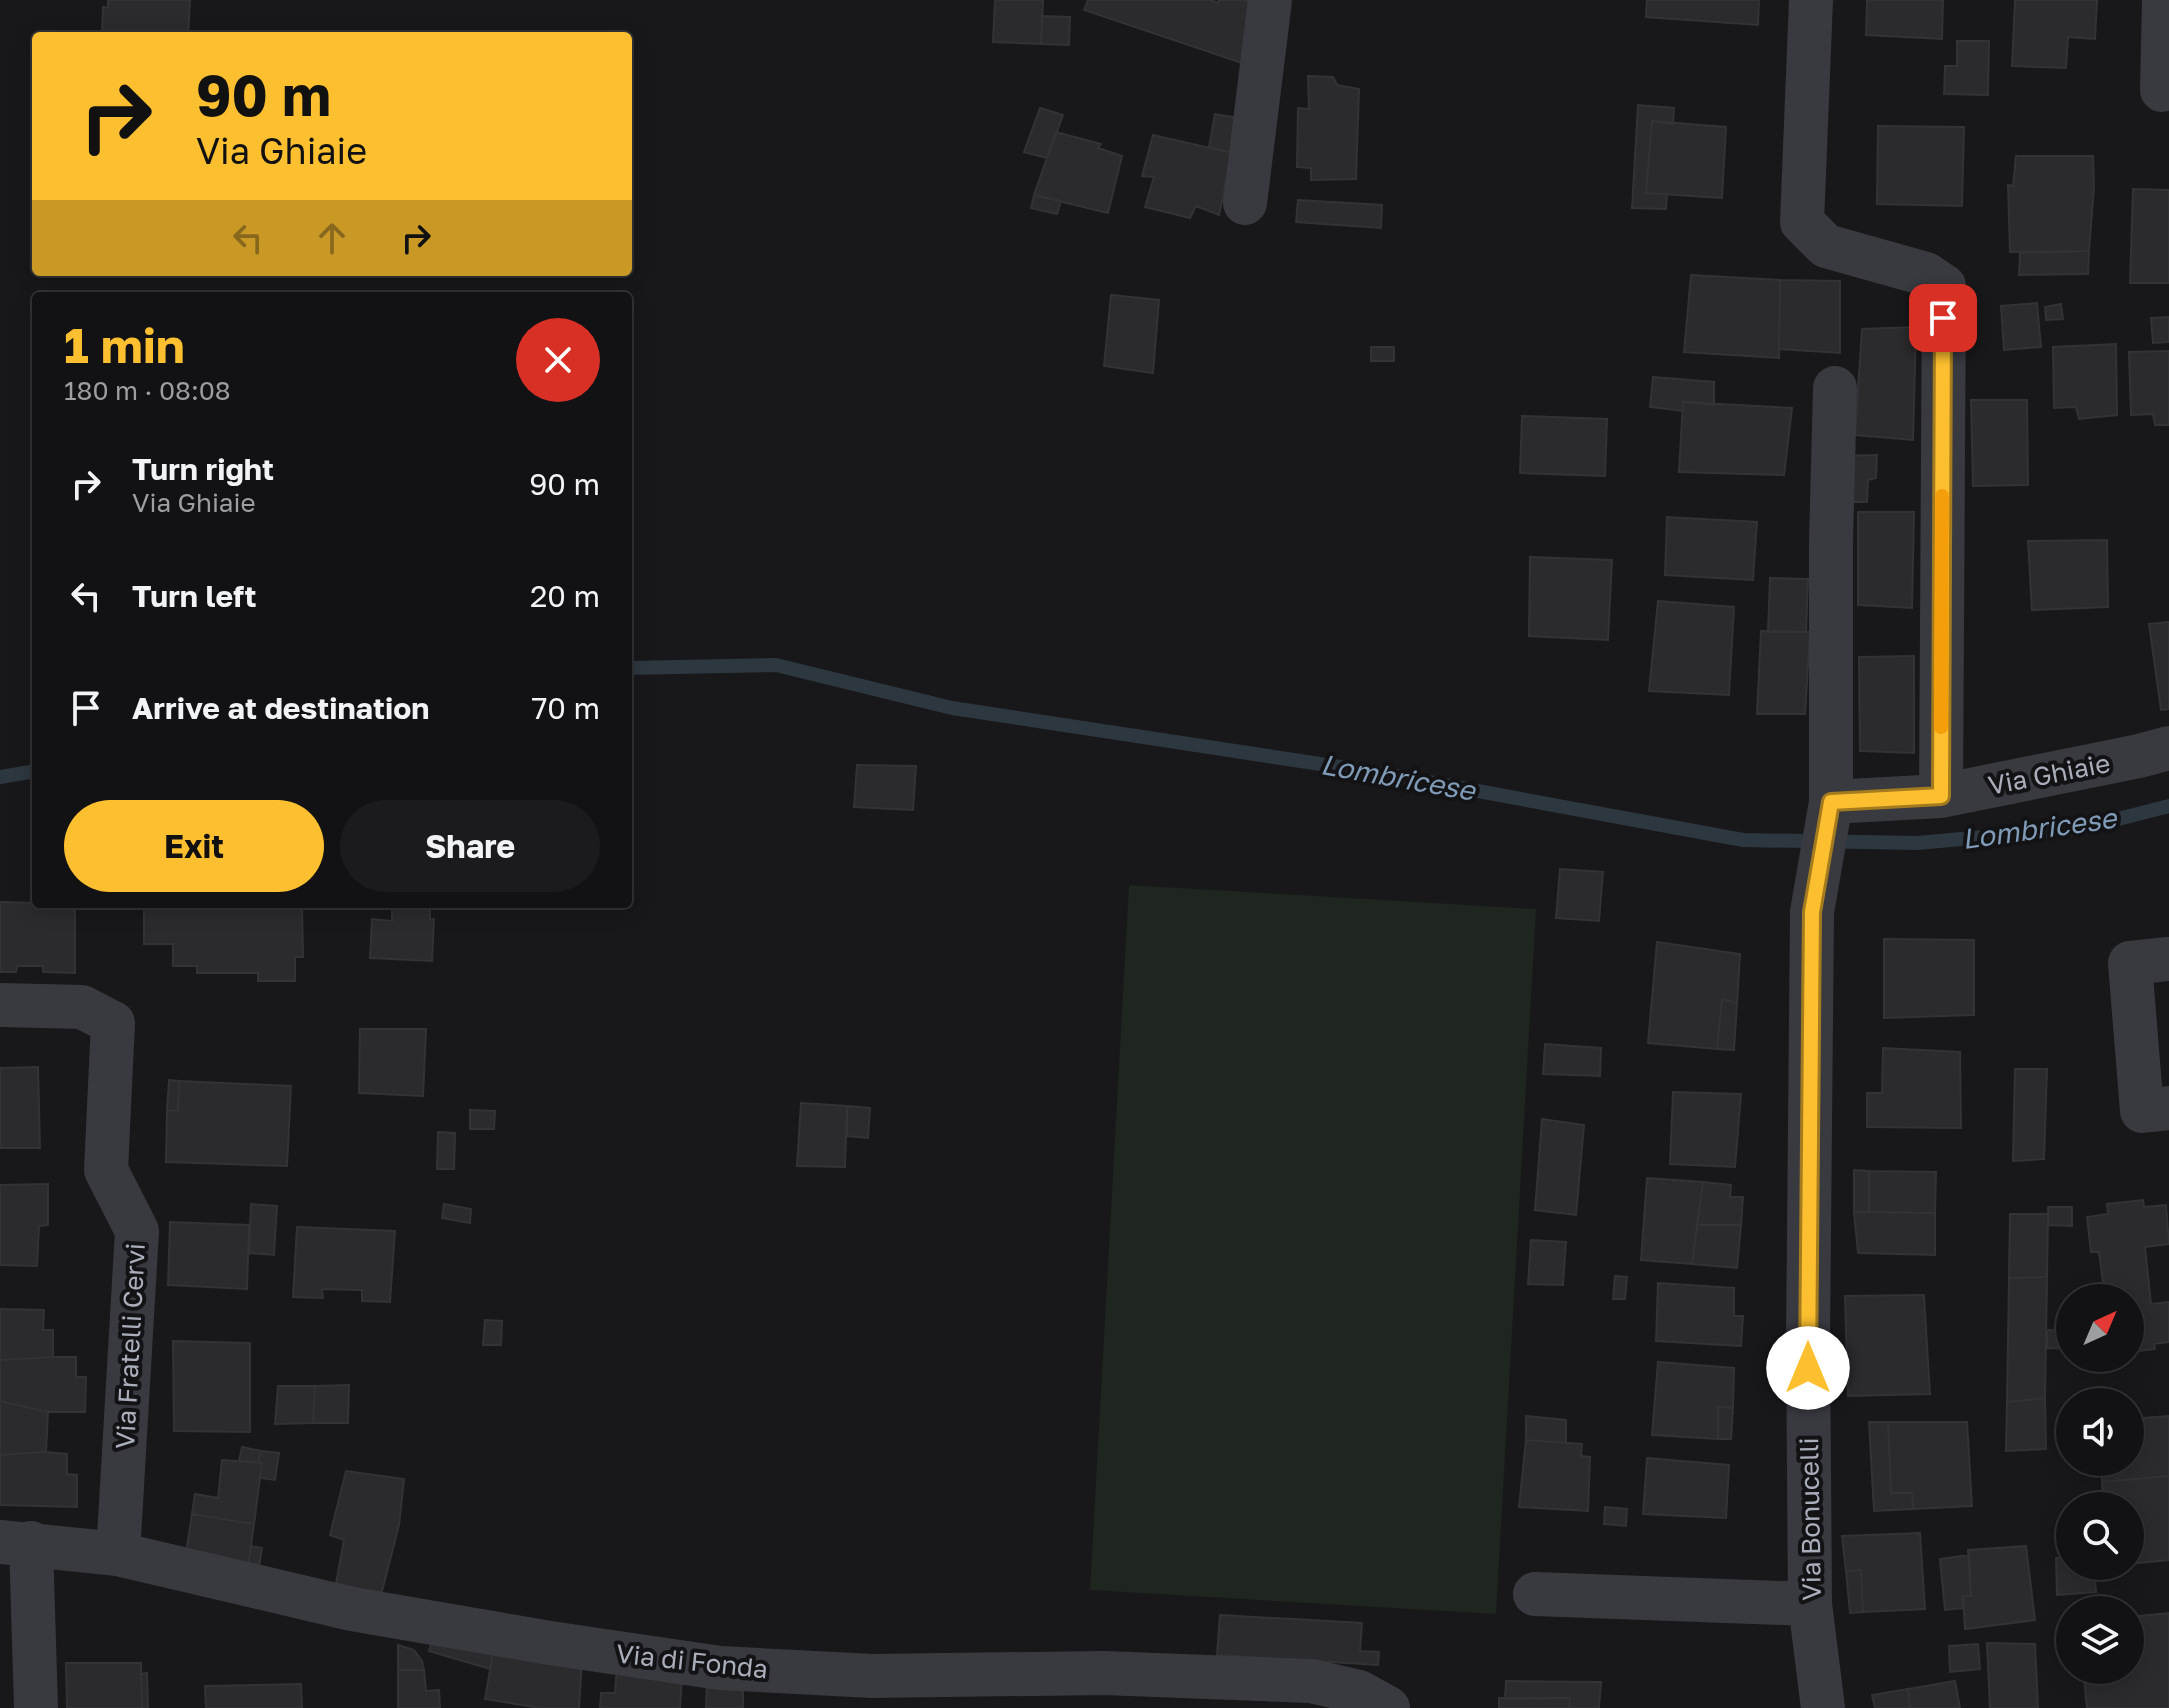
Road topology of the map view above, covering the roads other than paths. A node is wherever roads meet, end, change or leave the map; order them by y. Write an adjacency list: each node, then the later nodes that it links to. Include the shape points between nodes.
1 (1270, 0): 5 (street)
2 (1811, 0): 8 (street, via 1802,222 1826,246 1926,274 1944,286)
3 (2164, 0): 4 (street)
4 (2162, 90)
5 (1245, 203)
6 (1835, 388): 9 (street, Via Bonucelli)
7 (2169, 748): 8 (street, Via Ghiaie)
8 (1941, 796): 9 (street, Via Ghiaie)
9 (1831, 802): 16 (street, Via Bonucelli, via 1812,912)
10 (2169, 959): 12 (street, via 2130,963 2142,1111)
11 (0, 1005): 14 (street, Via Fratelli Cervi, via 82,1007 113,1023 106,1170 137,1231)
12 (2169, 1108)
13 (16, 1542): 14 (street, Via di Fonda); 17 (street)
14 (118, 1554): 18 (street, Via di Fonda, via 352,1609 720,1668 872,1676 1104,1673 1311,1681 1359,1692)
15 (1535, 1594): 16 (street)
16 (1810, 1604): 19 (street, Via Bonucelli)
17 (36, 1708)
18 (1388, 1708)
19 (1823, 1708)

